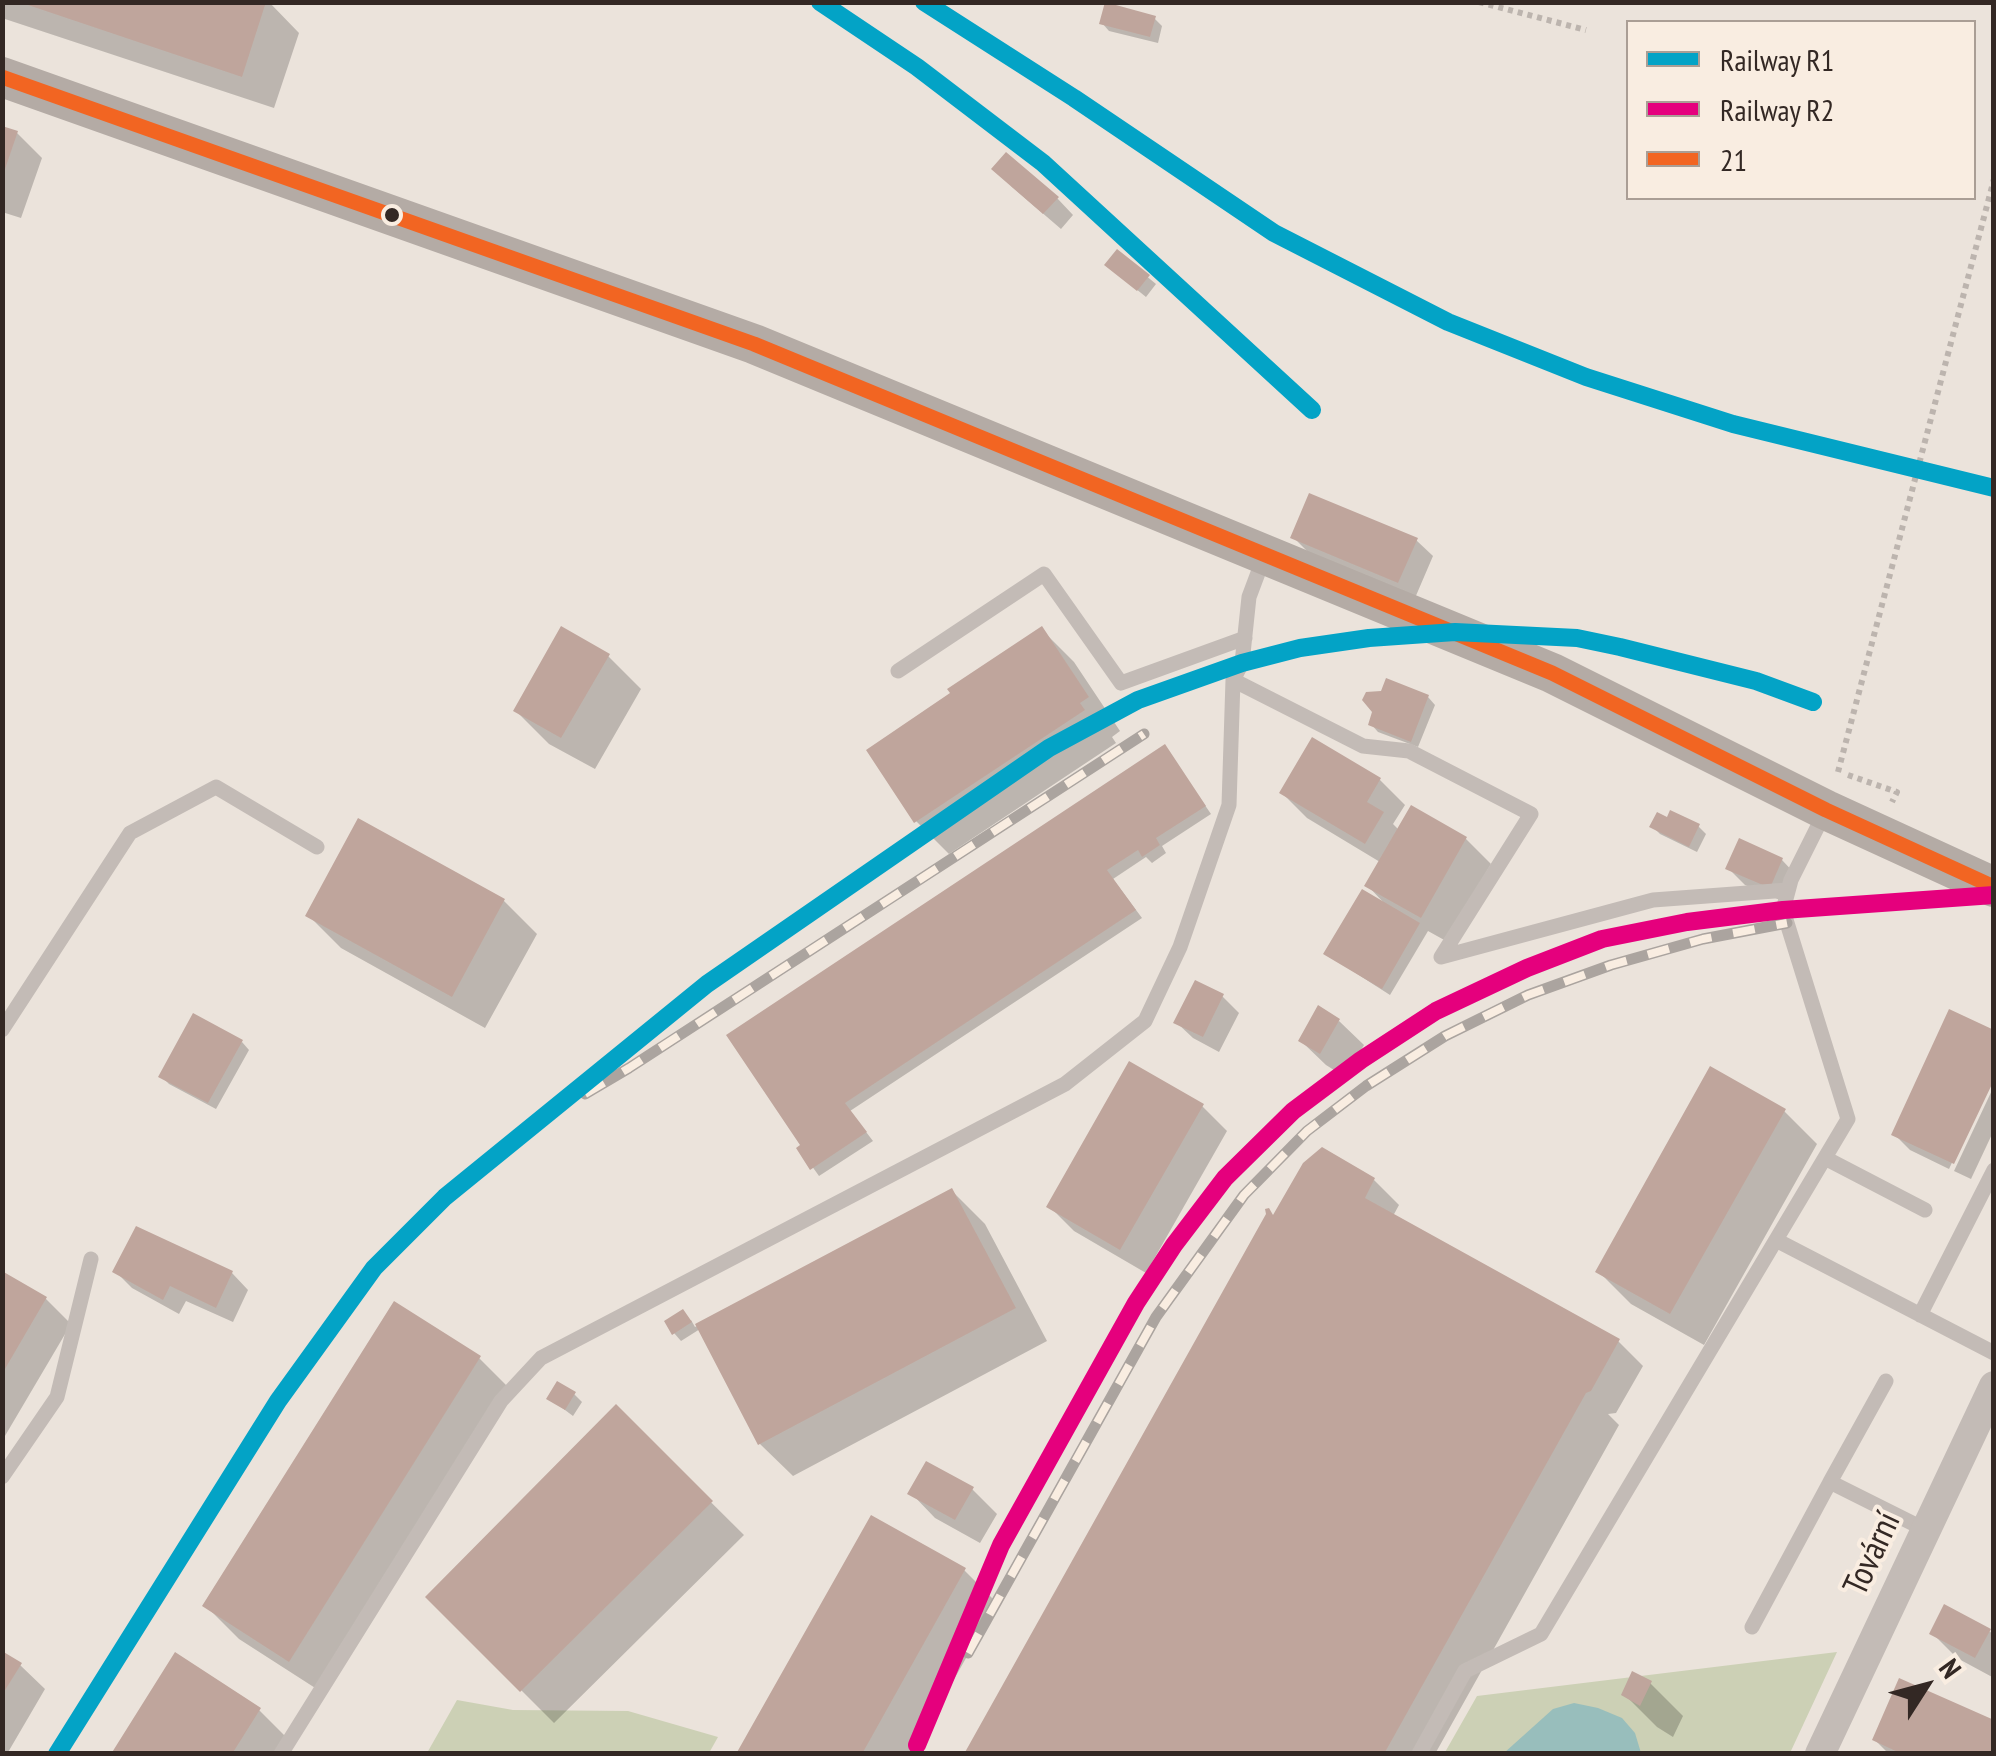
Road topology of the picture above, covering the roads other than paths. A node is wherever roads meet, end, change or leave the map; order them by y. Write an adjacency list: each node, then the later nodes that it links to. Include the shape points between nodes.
1 (2, 77): 2 (street, via 754,344)
2 (1265, 555): 3 (lane, via 1249,597); 6 (street, via 1552,673)
3 (1244, 638): 4 (lane, via 1121,683 1044,574); 5 (lane)
4 (898, 671)
5 (1234, 680): 9 (lane, via 1363,746 1409,751 1530,814 1440,958 1652,900); 24 (lane, via 1230,805 1180,948 1145,1021 1065,1084 540,1358 501,1402)
6 (1826, 810): 8 (street); 9 (lane)
7 (317, 848): 10 (lane, via 216,788 130,833)
8 (1994, 888)
9 (1788, 890): 11 (lane, via 1785,923 1848,1119)
10 (2, 1030)
11 (1824, 1158): 13 (lane); 14 (lane)
12 (1994, 1170): 16 (lane)
13 (1925, 1210)
14 (1776, 1240): 16 (lane); 25 (lane, via 1541,1634 1465,1670)
15 (91, 1259): 20 (lane, via 57,1397)
16 (1920, 1315): 17 (lane)
17 (1994, 1353)
18 (1886, 1381): 21 (lane)
19 (1994, 1386): 22 (street, Tovární)
20 (2, 1477)
21 (1830, 1482): 22 (lane); 23 (lane)
22 (1926, 1530): 26 (street, Tovární)
23 (1752, 1627)
24 (281, 1754)
25 (1419, 1754)
26 (1820, 1754)

